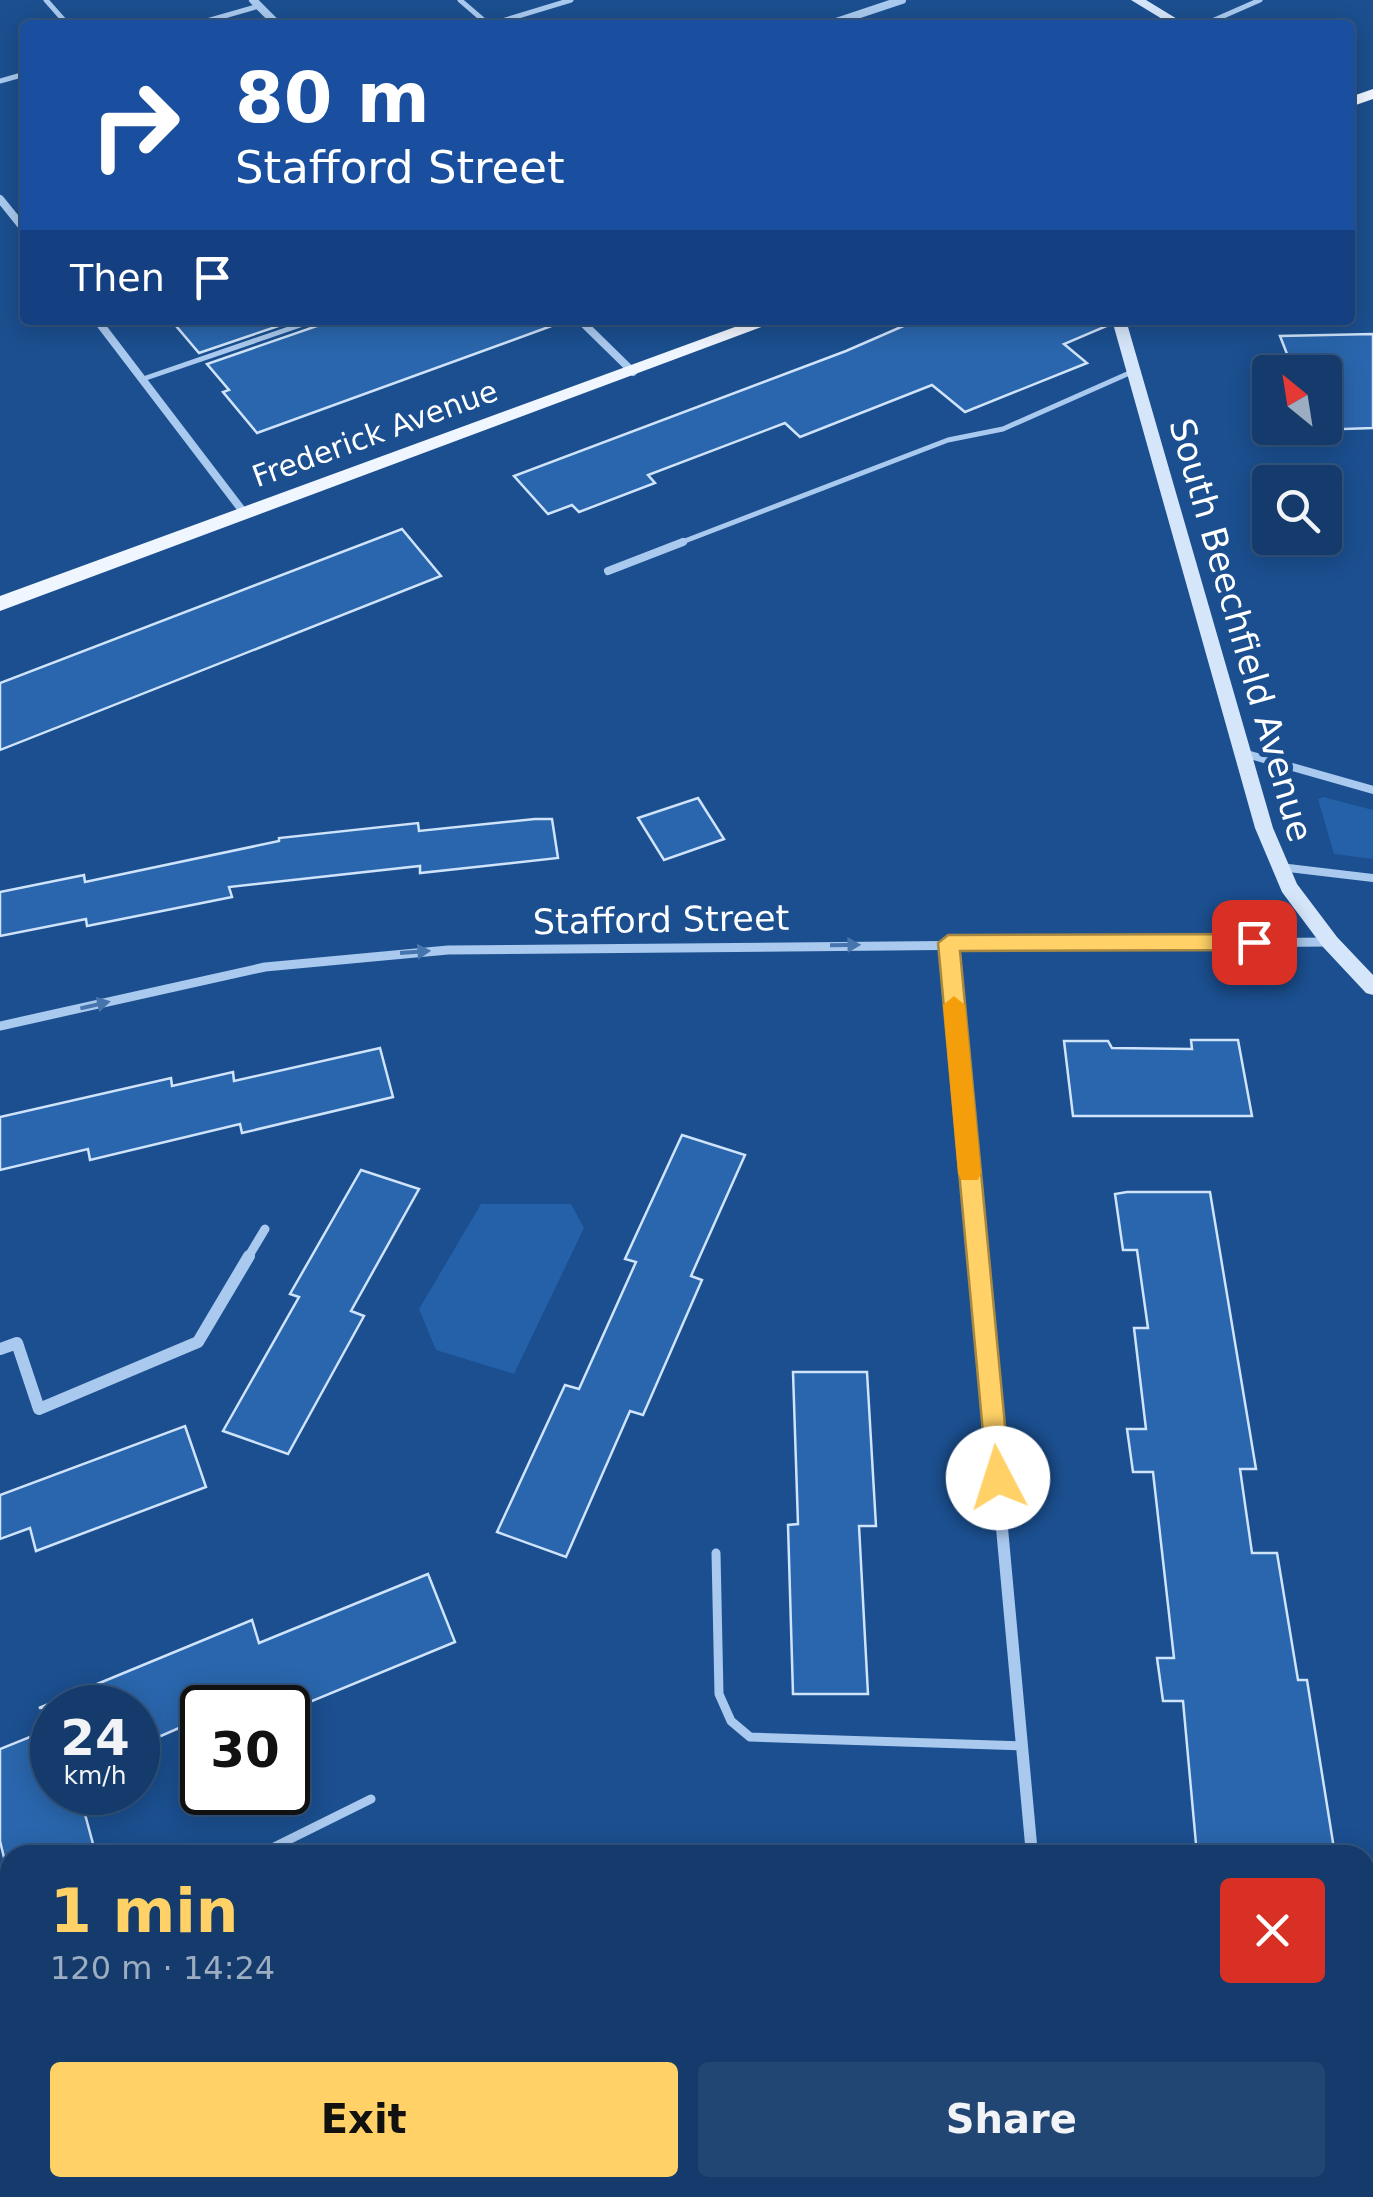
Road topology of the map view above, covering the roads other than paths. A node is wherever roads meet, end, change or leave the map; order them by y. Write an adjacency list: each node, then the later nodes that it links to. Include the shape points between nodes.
1 (46, 0): 8 (lane)
2 (460, 0): 11 (lane)
3 (571, 0): 12 (lane)
4 (902, 0): 13 (street)
5 (1137, 0): 14 (street)
6 (1260, 0): 15 (lane)
7 (255, 2): 9 (lane); 10 (street)
8 (64, 20)
9 (206, 20)
10 (273, 20)
11 (482, 20)
12 (505, 20)
13 (841, 20)
14 (1170, 20)
15 (1214, 20)
16 (0, 198): 17 (street)
17 (20, 224)
18 (100, 325): 25 (street)
19 (300, 325): 25 (lane)
20 (585, 325): 24 (street)
21 (758, 325): 24 (main road, Frederick Avenue)
22 (1121, 325): 23 (street, South Beechfield Avenue)
23 (1134, 371): 27 (lane, via 1003,429 948,440); 29 (street, South Beechfield Avenue)
24 (633, 372): 26 (main road, Frederick Avenue)
25 (143, 379): 26 (street)
26 (246, 514): 28 (main road, Frederick Avenue)
27 (608, 571)
28 (0, 604)
29 (1243, 753): 30 (lane); 31 (street, South Beechfield Avenue)
30 (1373, 790)
31 (1280, 867): 32 (lane); 33 (street, South Beechfield Avenue)
32 (1373, 878)
33 (1330, 942): 34 (street, Stafford Street); 35 (street, South Beechfield Avenue)
34 (948, 943): 36 (street, Stafford Street, one-way to 34, via 265,968 359,956); 40 (street)
35 (1373, 988)
36 (0, 1026)
37 (265, 1228): 38 (street, via 198,1342 39,1409 17,1343)
38 (0, 1349)
39 (716, 1552): 40 (lane, via 718,1694 731,1721 750,1737)
40 (1022, 1746): 43 (street)
41 (372, 1799): 42 (lane)
42 (278, 1845)
43 (1031, 1845)

